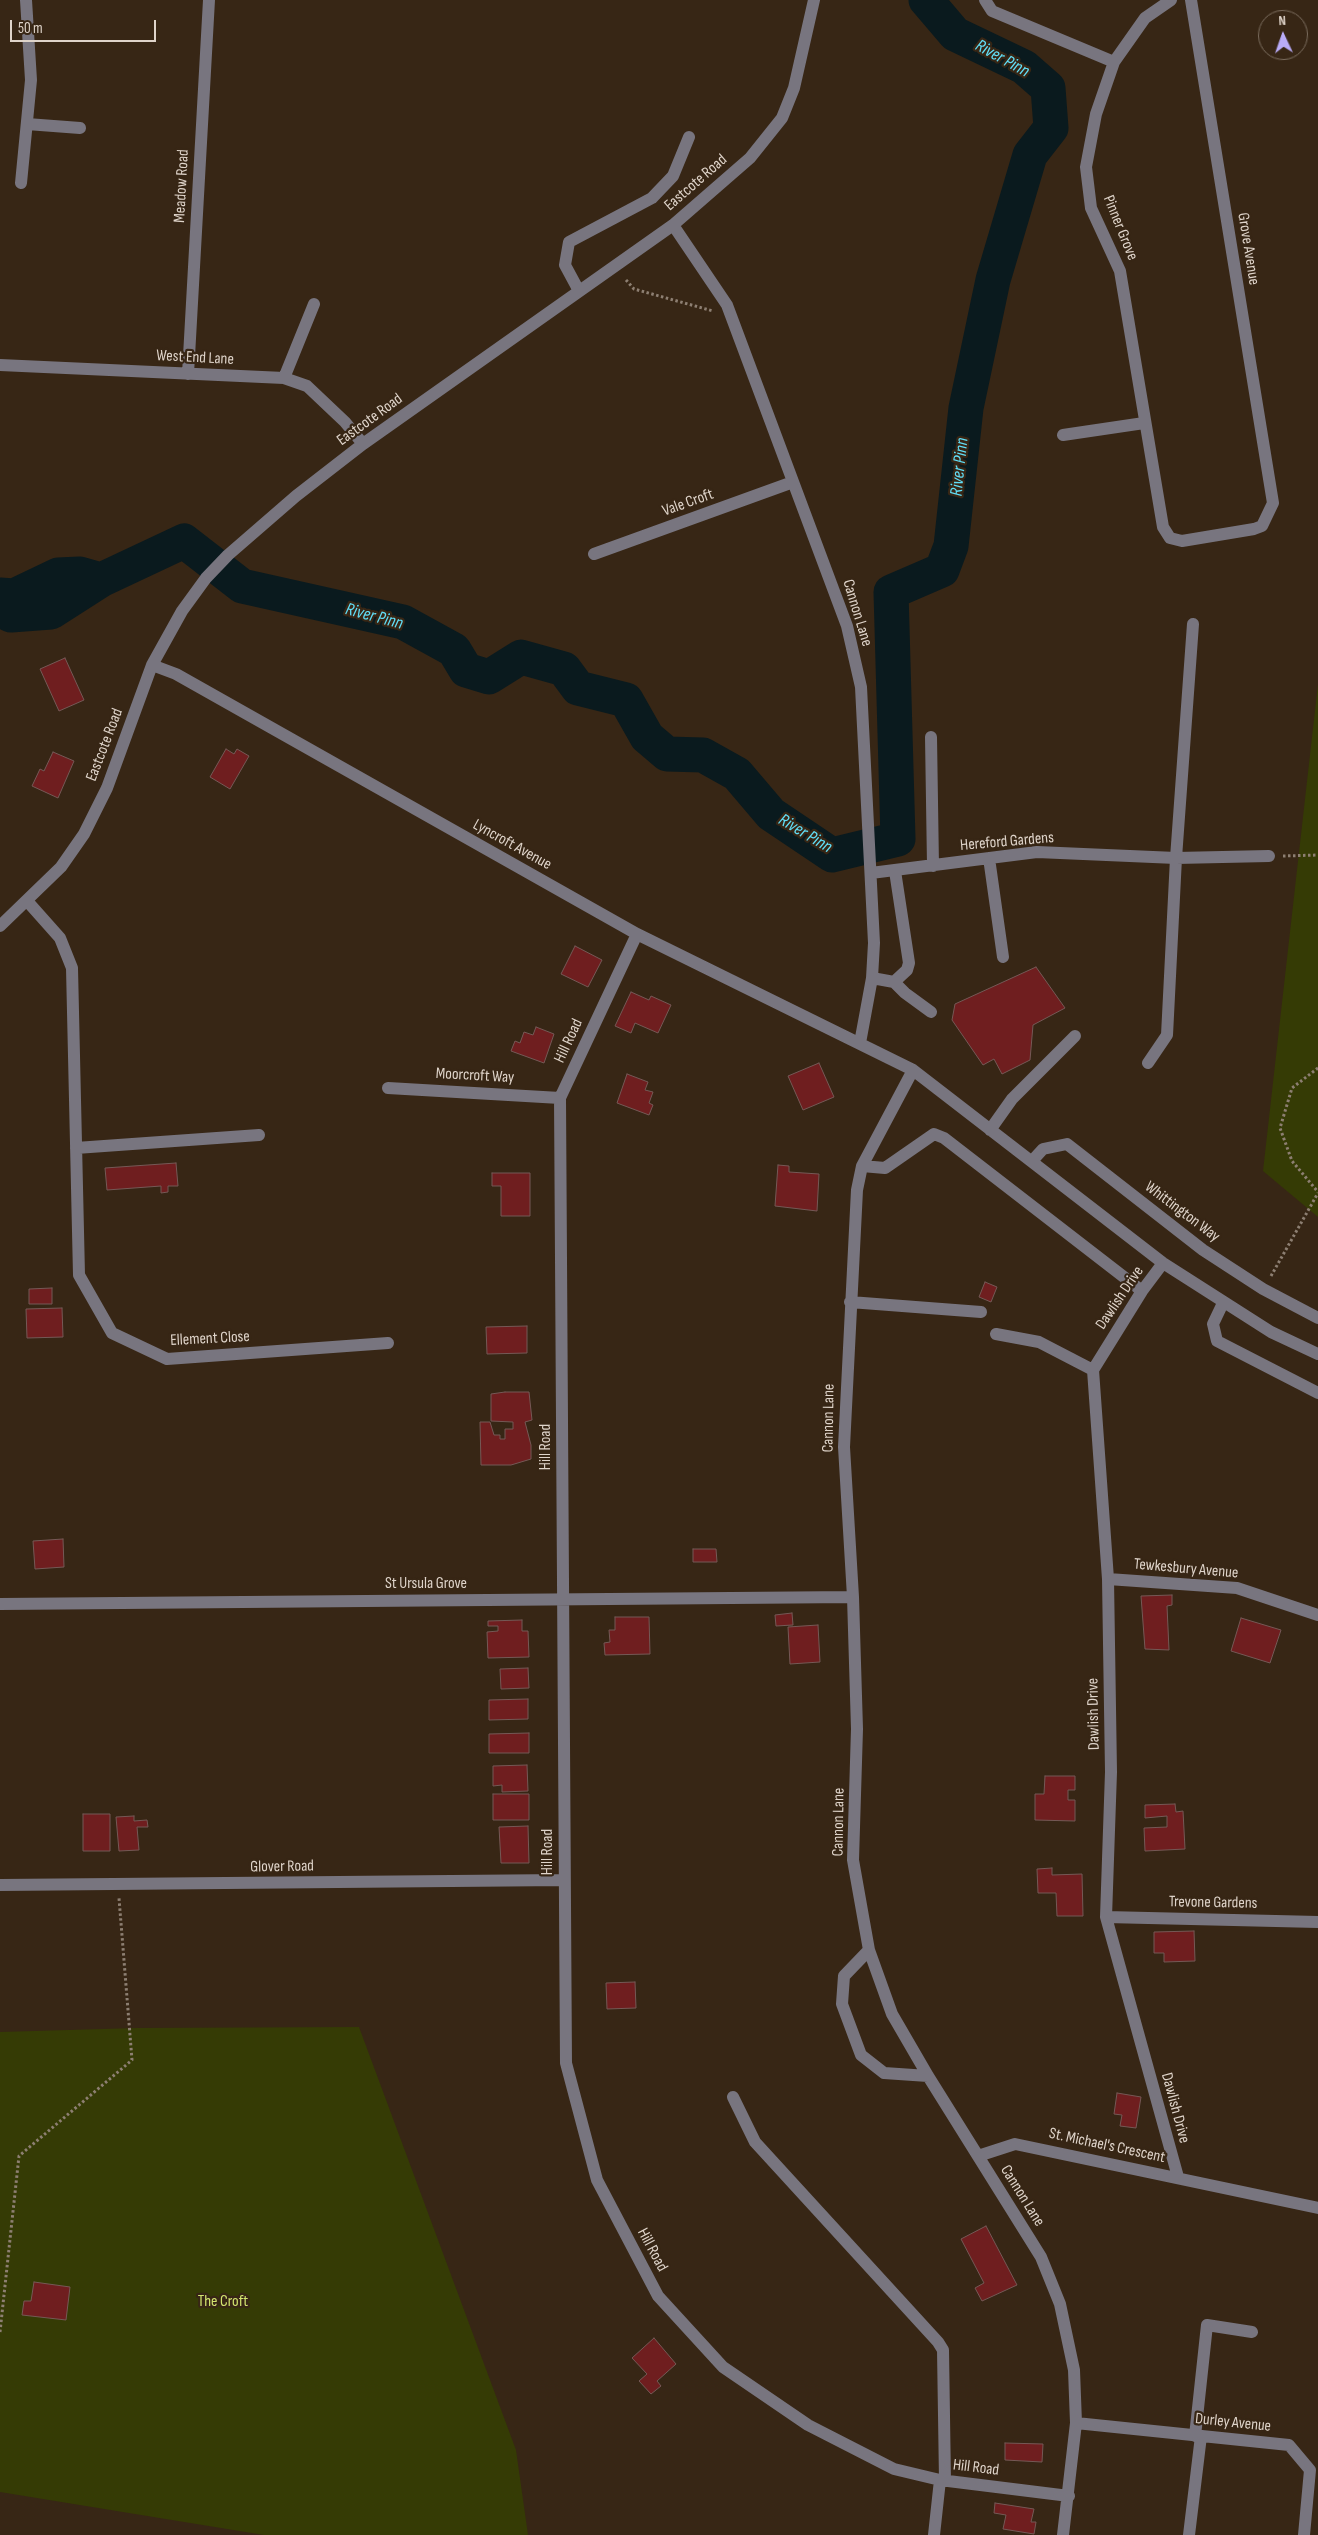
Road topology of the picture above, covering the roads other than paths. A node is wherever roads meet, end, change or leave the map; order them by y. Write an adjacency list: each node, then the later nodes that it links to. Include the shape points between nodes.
1 (26, 0): 8 (street, via 31,80)
2 (209, 0): 16 (street, Meadow Road)
3 (814, 0): 12 (street, Eastcote Road, via 794,88 782,118 750,158)
4 (985, 0): 7 (street, via 992,11)
5 (1171, 0): 7 (street, Pinner Grove, via 1145,18)
6 (1191, 0): 22 (street, Grove Avenue, via 1272,503 1262,526)
7 (1114, 62): 18 (street, Pinner Grove, via 1096,114 1086,167 1091,208 1120,271)
8 (27, 124): 9 (street); 11 (street)
9 (80, 128)
10 (689, 136): 13 (street, via 674,176 652,198 569,242 565,265)
11 (21, 183)
12 (673, 225): 13 (street, Eastcote Road); 21 (street, Cannon Lane, via 727,305)
13 (579, 291): 20 (street, Eastcote Road)
14 (314, 304): 17 (street)
15 (0, 365): 16 (street, West End Lane)
16 (188, 374): 17 (street, West End Lane)
17 (284, 378): 20 (street, West End Lane, via 307,386)
18 (1144, 423): 19 (street); 22 (street, Pinner Grove, via 1162,527 1170,538)
19 (1063, 435)
20 (363, 444): 25 (street, Eastcote Road, via 296,496 206,578 182,611)
21 (793, 482): 23 (street, Vale Croft); 32 (street, Cannon Lane, via 847,626 861,688)
22 (1182, 541)
23 (594, 554)
24 (1193, 624): 29 (street)
25 (152, 665): 33 (street, Eastcote Road, via 107,788 84,834 62,868); 35 (street, Lyncroft Avenue, via 176,674)
26 (931, 737): 30 (street)
27 (1270, 856): 29 (street, Hereford Gardens)
28 (989, 858): 29 (street, Hereford Gardens, via 1037,852); 30 (street, Hereford Gardens); 36 (street)
29 (1176, 858): 42 (street, via 1167,1035)
30 (933, 866): 31 (street, Hereford Gardens)
31 (895, 871): 32 (street, Hereford Gardens); 38 (street, via 909,964)
32 (871, 873): 37 (street, Cannon Lane)
33 (28, 902): 34 (street, Eastcote Road); 48 (street, Ellement Close, via 60,938 72,968)
34 (0, 926)
35 (637, 934): 41 (street, Lyncroft Avenue, via 797,1015); 45 (street, Hill Road)
36 (1003, 957)
37 (872, 978): 38 (street); 41 (street, Cannon Lane)
38 (894, 982): 39 (street)
39 (932, 1012)
40 (1075, 1036): 46 (street, via 1012,1099)
41 (860, 1043): 43 (street)
42 (1148, 1063)
43 (912, 1070): 46 (street); 50 (street, Cannon Lane)
44 (388, 1088): 45 (street, Moorcroft Way)
45 (560, 1098): 64 (street, Hill Road)
46 (990, 1130): 49 (street)
47 (258, 1135): 48 (street)
48 (76, 1148): 58 (street, Ellement Close, via 79,1275 112,1333 167,1359)
49 (1032, 1161): 51 (street); 56 (street, Whittington Way, via 1043,1149 1067,1144 1203,1250 1263,1289)
50 (862, 1166): 52 (street, via 884,1168 934,1134 944,1138); 53 (street, Cannon Lane, via 856,1190)
51 (1163, 1263): 52 (street, Dawlish Drive); 54 (street)
52 (1142, 1292): 60 (street, Dawlish Drive)
53 (850, 1302): 55 (street); 63 (street, Cannon Lane, via 844,1447)
54 (1223, 1303): 59 (street, via 1271,1332); 61 (street, via 1213,1324 1217,1341)
55 (981, 1312)
56 (1318, 1318)
57 (996, 1334): 60 (street, via 1039,1342)
58 (388, 1343)
59 (1318, 1354)
60 (1093, 1370): 62 (street, Dawlish Drive)
61 (1318, 1393)
62 (1108, 1579): 66 (street, Tewkesbury Avenue, via 1237,1588); 69 (street, Dawlish Drive, via 1111,1772)
63 (853, 1596): 64 (street, St Ursula Grove); 71 (street, Cannon Lane, via 857,1729 853,1860)
64 (564, 1600): 65 (street, St Ursula Grove); 67 (street, Hill Road)
65 (0, 1604)
66 (1318, 1615)
67 (564, 1880): 68 (street, Glover Road); 80 (street, Hill Road, via 566,2064 597,2180 658,2296 723,2367 808,2425 894,2469)
68 (0, 1885)
69 (1106, 1917): 70 (street, Trevone Gardens); 75 (street, Dawlish Drive)
70 (1318, 1922)
71 (869, 1950): 72 (street, Cannon Lane, via 892,2014); 72 (street, via 844,1976 842,2004 861,2055 884,2073)
72 (928, 2076): 74 (street, Cannon Lane)
73 (733, 2097): 80 (street, via 754,2142 943,2350)
74 (978, 2156): 75 (street, St. Michael's Crescent, via 1015,2144); 78 (street, Cannon Lane, via 1041,2257 1060,2304 1074,2370)
75 (1178, 2177): 76 (street, St. Michael's Crescent)
76 (1318, 2208)
77 (1252, 2332): 79 (street, via 1207,2325)
78 (1076, 2423): 79 (street, Durley Avenue); 81 (street, Cannon Lane)
79 (1198, 2436): 84 (street); 85 (street, Durley Avenue, via 1289,2445 1310,2470)
80 (943, 2481): 81 (street, Hill Road); 82 (street)
81 (1069, 2496): 83 (street, Cannon Lane)
82 (934, 2535)
83 (1063, 2535)
84 (1189, 2535)
85 (1304, 2535)

